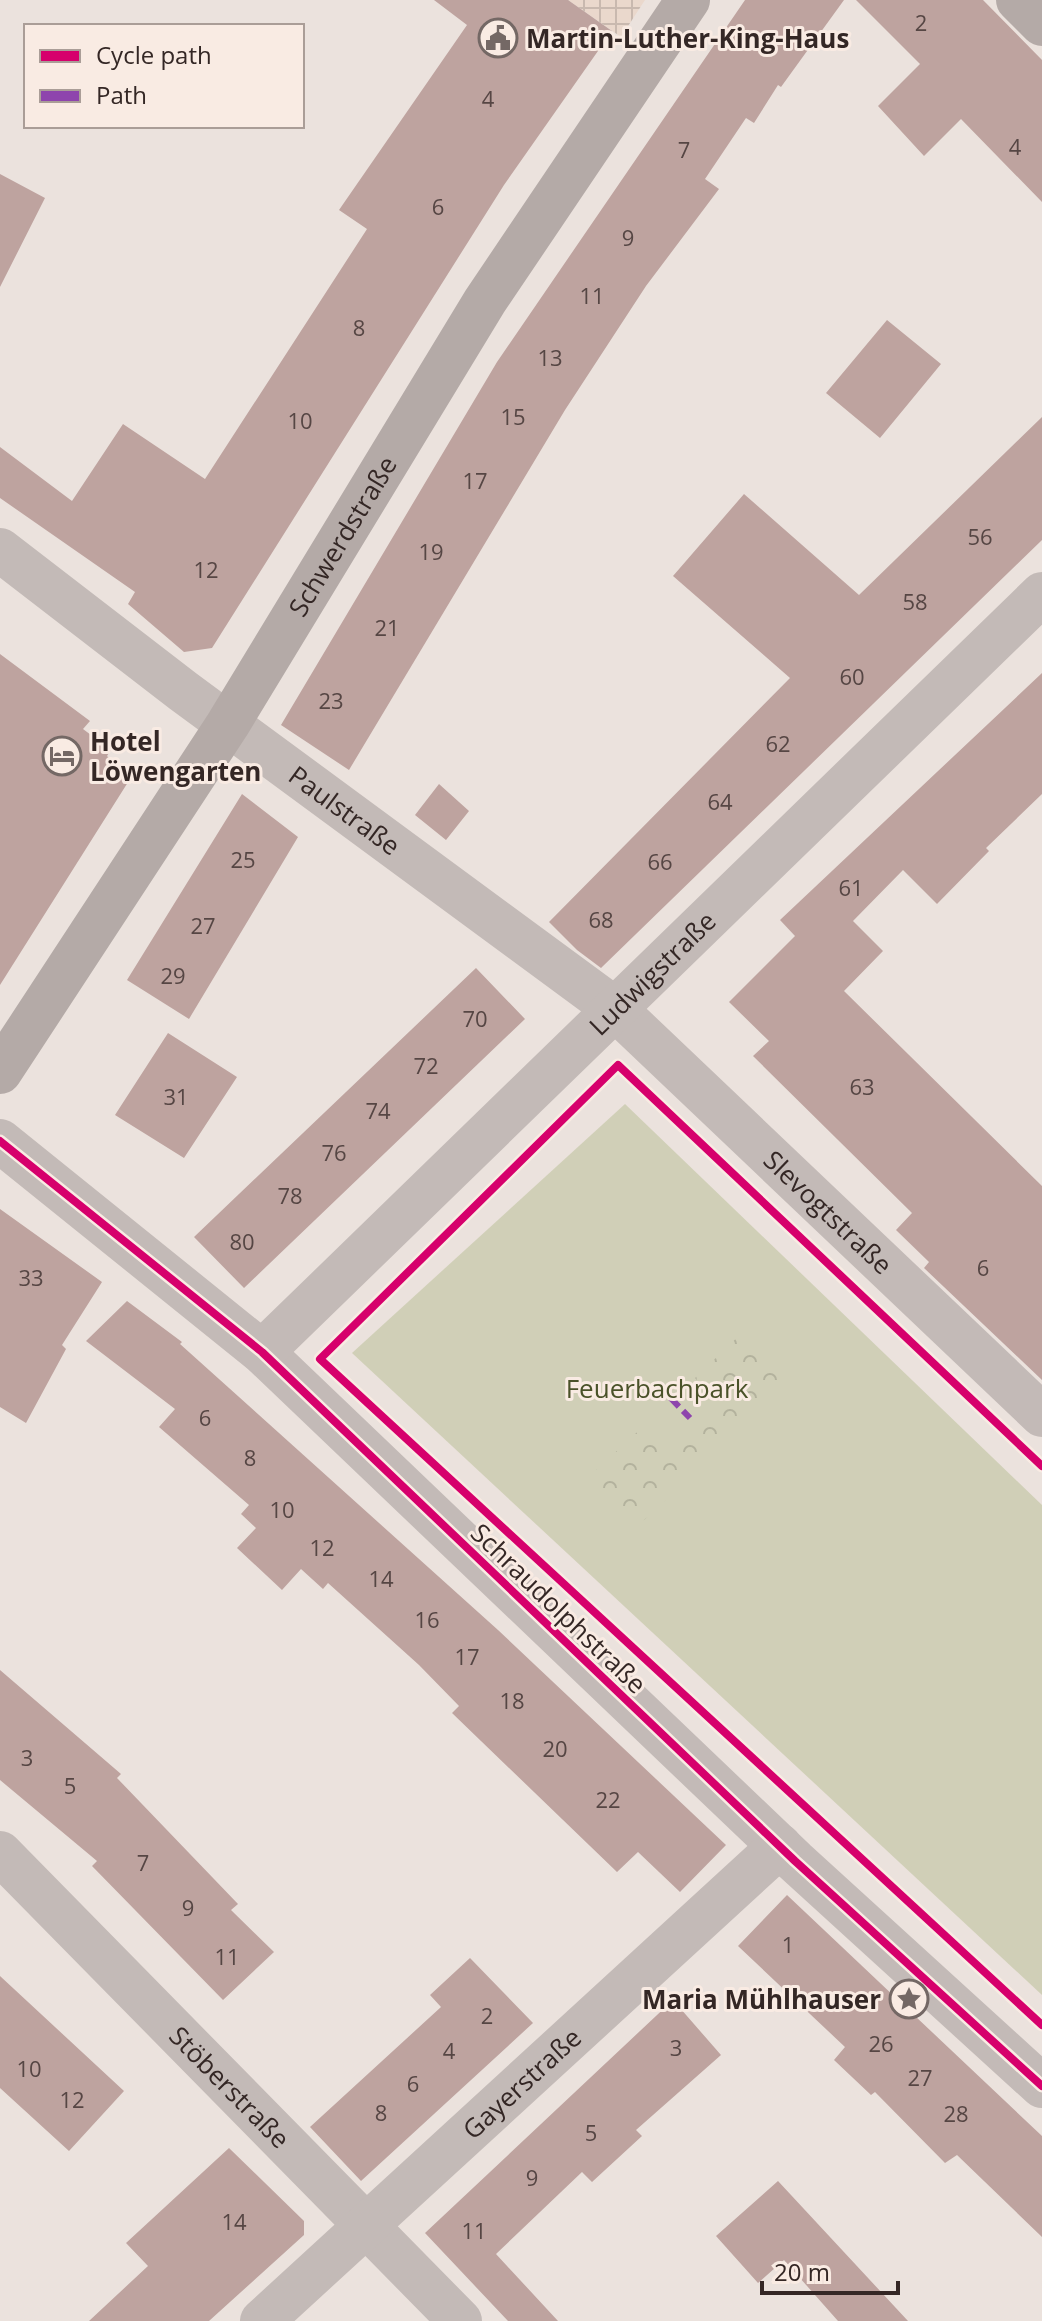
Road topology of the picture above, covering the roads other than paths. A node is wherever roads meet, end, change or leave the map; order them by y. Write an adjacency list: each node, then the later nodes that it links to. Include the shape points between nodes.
1 (688, 0): 6 (street, Schwerdstraße, via 485,301)
2 (1018, 0): 3 (street)
3 (1042, 24)
4 (0, 550): 6 (street, Paulstraße)
5 (1042, 594): 7 (street, Ludwigstraße)
6 (228, 724): 7 (street, Paulstraße); 8 (street, Schwerdstraße)
7 (615, 1009): 10 (street, Ludwigstraße); 11 (street, Slevogtstraße)
8 (0, 1072)
9 (0, 1141): 10 (street, Schraudolphstraße)
10 (262, 1352): 12 (street, Schraudolphstraße)
11 (1042, 1415)
12 (780, 1846): 14 (street, Schraudolphstraße); 15 (street, Gayerstraße)
13 (0, 1853): 15 (street, Stöberstraße)
14 (1042, 2086)
15 (364, 2224): 16 (street, Gayerstraße); 17 (street, Stöberstraße)
16 (262, 2321)
17 (460, 2321)

